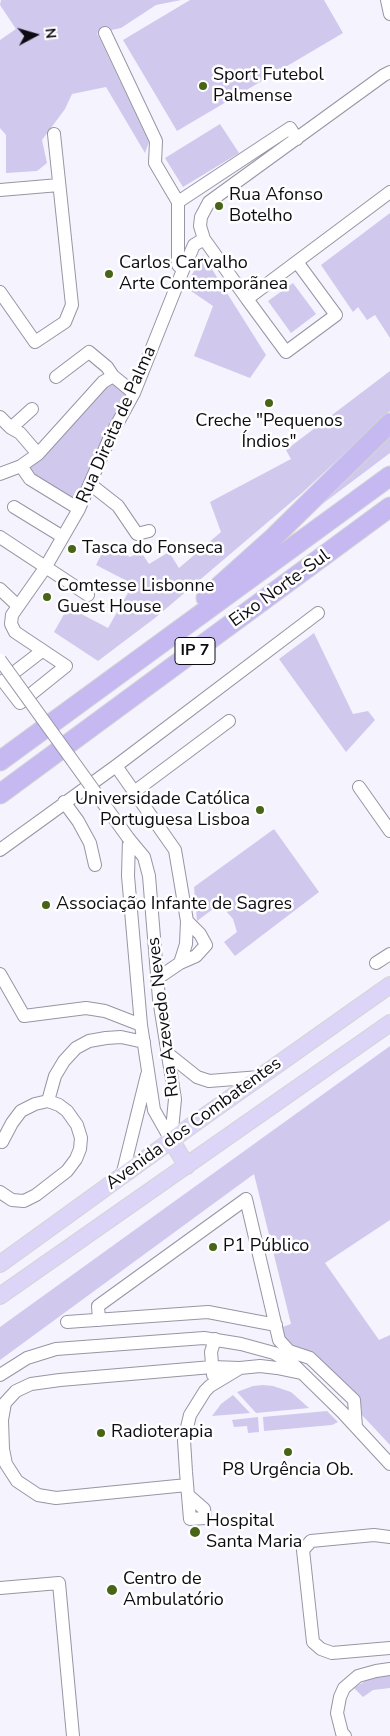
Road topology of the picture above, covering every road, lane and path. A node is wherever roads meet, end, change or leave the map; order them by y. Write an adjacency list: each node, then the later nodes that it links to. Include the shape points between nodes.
1 (387, 0): 2 (street)
2 (390, 14)
3 (105, 32): 10 (street, via 156,141 155,163)
4 (390, 72): 6 (street)
5 (54, 134): 7 (street)
6 (297, 139): 10 (street, via 290,128); 11 (street, via 209,202 201,217)
7 (59, 185): 8 (street); 14 (street, via 72,305 65,322 35,342)
8 (0, 190)
9 (390, 192): 12 (street)
10 (178, 202): 13 (street, via 178,265)
11 (204, 239): 13 (street, Rua Direita de Palma, via 194,245); 15 (street)
12 (297, 262): 15 (street); 15 (street, via 336,315 286,352)
13 (183, 270): 18 (street, Rua Direita de Palma)
14 (0, 292)
15 (247, 299)
16 (113, 376): 17 (street, via 89,352); 18 (street); 23 (street, via 100,385)
17 (56, 377)
18 (134, 393): 27 (street, Rua Direita de Palma)
19 (32, 409): 22 (street)
20 (0, 417): 22 (street)
21 (390, 423): 41 (highway, via 274,537)
22 (11, 428): 23 (street, via 20,433)
23 (38, 454): 24 (street)
24 (21, 466): 25 (street); 30 (street, via 30,479)
25 (0, 474)
26 (390, 476): 41 (highway, Eixo Norte-Sul / IP 7)
27 (90, 484): 30 (street, Rua Direita de Palma); 31 (street, via 118,506 137,534)
28 (14, 507): 33 (street)
29 (390, 507): 47 (highway, Eixo Norte-Sul / IP 7)
30 (79, 509): 33 (street, Rua Direita de Palma)
31 (149, 531)
32 (0, 537): 34 (street)
33 (63, 537): 34 (street, Rua Direita de Palma)
34 (45, 568): 36 (street); 37 (street, Rua Direita de Palma)
35 (0, 589): 37 (street)
36 (88, 595)
37 (18, 606): 39 (street, via 11,620 13,629)
38 (318, 614): 44 (street)
39 (42, 651): 39 (street, via 66,666 20,703 3,681)
40 (0, 660): 50 (street, Rua Azevedo Neves, bridge)
41 (125, 671): 43 (highway, Eixo Norte-Sul / IP 7)
42 (229, 721): 46 (street)
43 (0, 761)
44 (116, 766): 46 (street); 48 (street)
45 (359, 786): 49 (street)
46 (134, 792): 53 (street, via 175,850)
47 (0, 794)
48 (64, 802): 51 (street); 52 (street, via 90,843)
49 (390, 831)
50 (129, 839): 58 (street, Rua Azevedo Neves, via 144,856 150,876); 61 (street, Rua Azevedo Neves, via 128,876)
51 (0, 850)
52 (95, 865)
53 (187, 921): 55 (street, via 186,944); 55 (street, via 206,945 196,956)
54 (390, 954): 56 (street)
55 (180, 963): 58 (street)
56 (376, 963)
57 (0, 974): 61 (street, Rua Azevedo Neves, via 24,1016 86,1008 105,1011)
58 (158, 978): 63 (street, Rua Azevedo Neves)
59 (390, 985): 65 (main road, Avenida dos Combatentes)
60 (390, 1023): 69 (main road, Avenida dos Combatentes)
61 (141, 1025): 62 (street, Rua Azevedo Neves)
62 (144, 1042): 64 (street, Rua Azevedo Neves); 66 (street, via 121,1037 106,1038 89,1041 76,1048 55,1076)
63 (167, 1053): 65 (street, via 197,1077 209,1081); 67 (street, Rua Azevedo Neves, via 175,1099)
64 (148, 1070): 67 (street, Rua Azevedo Neves, via 154,1110); 70 (street)
65 (260, 1077): 67 (main road, Avenida dos Combatentes)
66 (48, 1101): 68 (street, via 21,1110); 71 (street, via 59,1105 77,1125 81,1138 76,1159 68,1171 24,1201 12,1200)
67 (171, 1140): 69 (main road); 70 (main road, Avenida dos Combatentes)
68 (2, 1142)
69 (187, 1166): 73 (main road, Avenida dos Combatentes)
70 (122, 1176): 72 (main road, Avenida dos Combatentes)
71 (0, 1192)
72 (0, 1264)
73 (0, 1296)
74 (99, 1320): 75 (street); 76 (street, via 208,1312); 76 (street, via 98,1306 246,1199)
75 (67, 1322)
76 (272, 1325): 78 (street); 85 (street, via 290,1351 310,1358 354,1400)
77 (215, 1339): 78 (street); 79 (street, via 211,1352); 83 (street, via 56,1349 27,1358)
78 (274, 1353): 81 (street); 82 (street, via 294,1365)
79 (212, 1367): 80 (street); 84 (street, via 213,1376); 87 (street, via 60,1380 31,1384 16,1391 5,1403 2,1420)
80 (240, 1368): 81 (street); 84 (street)
81 (277, 1368): 82 (street)
82 (301, 1374): 85 (street)
83 (0, 1375)
84 (208, 1389): 87 (street, via 190,1414 184,1440 188,1490 56,1498 38,1495 17,1481)
85 (356, 1427): 86 (street)
86 (390, 1464)
87 (3, 1466)
88 (390, 1537): 90 (street, via 374,1535 311,1541 303,1550 313,1642 332,1653)
89 (0, 1588): 92 (street, via 59,1583)
90 (390, 1648)
91 (390, 1669): 93 (street, via 358,1676 344,1688 337,1714)
92 (73, 1736)
93 (345, 1736)

